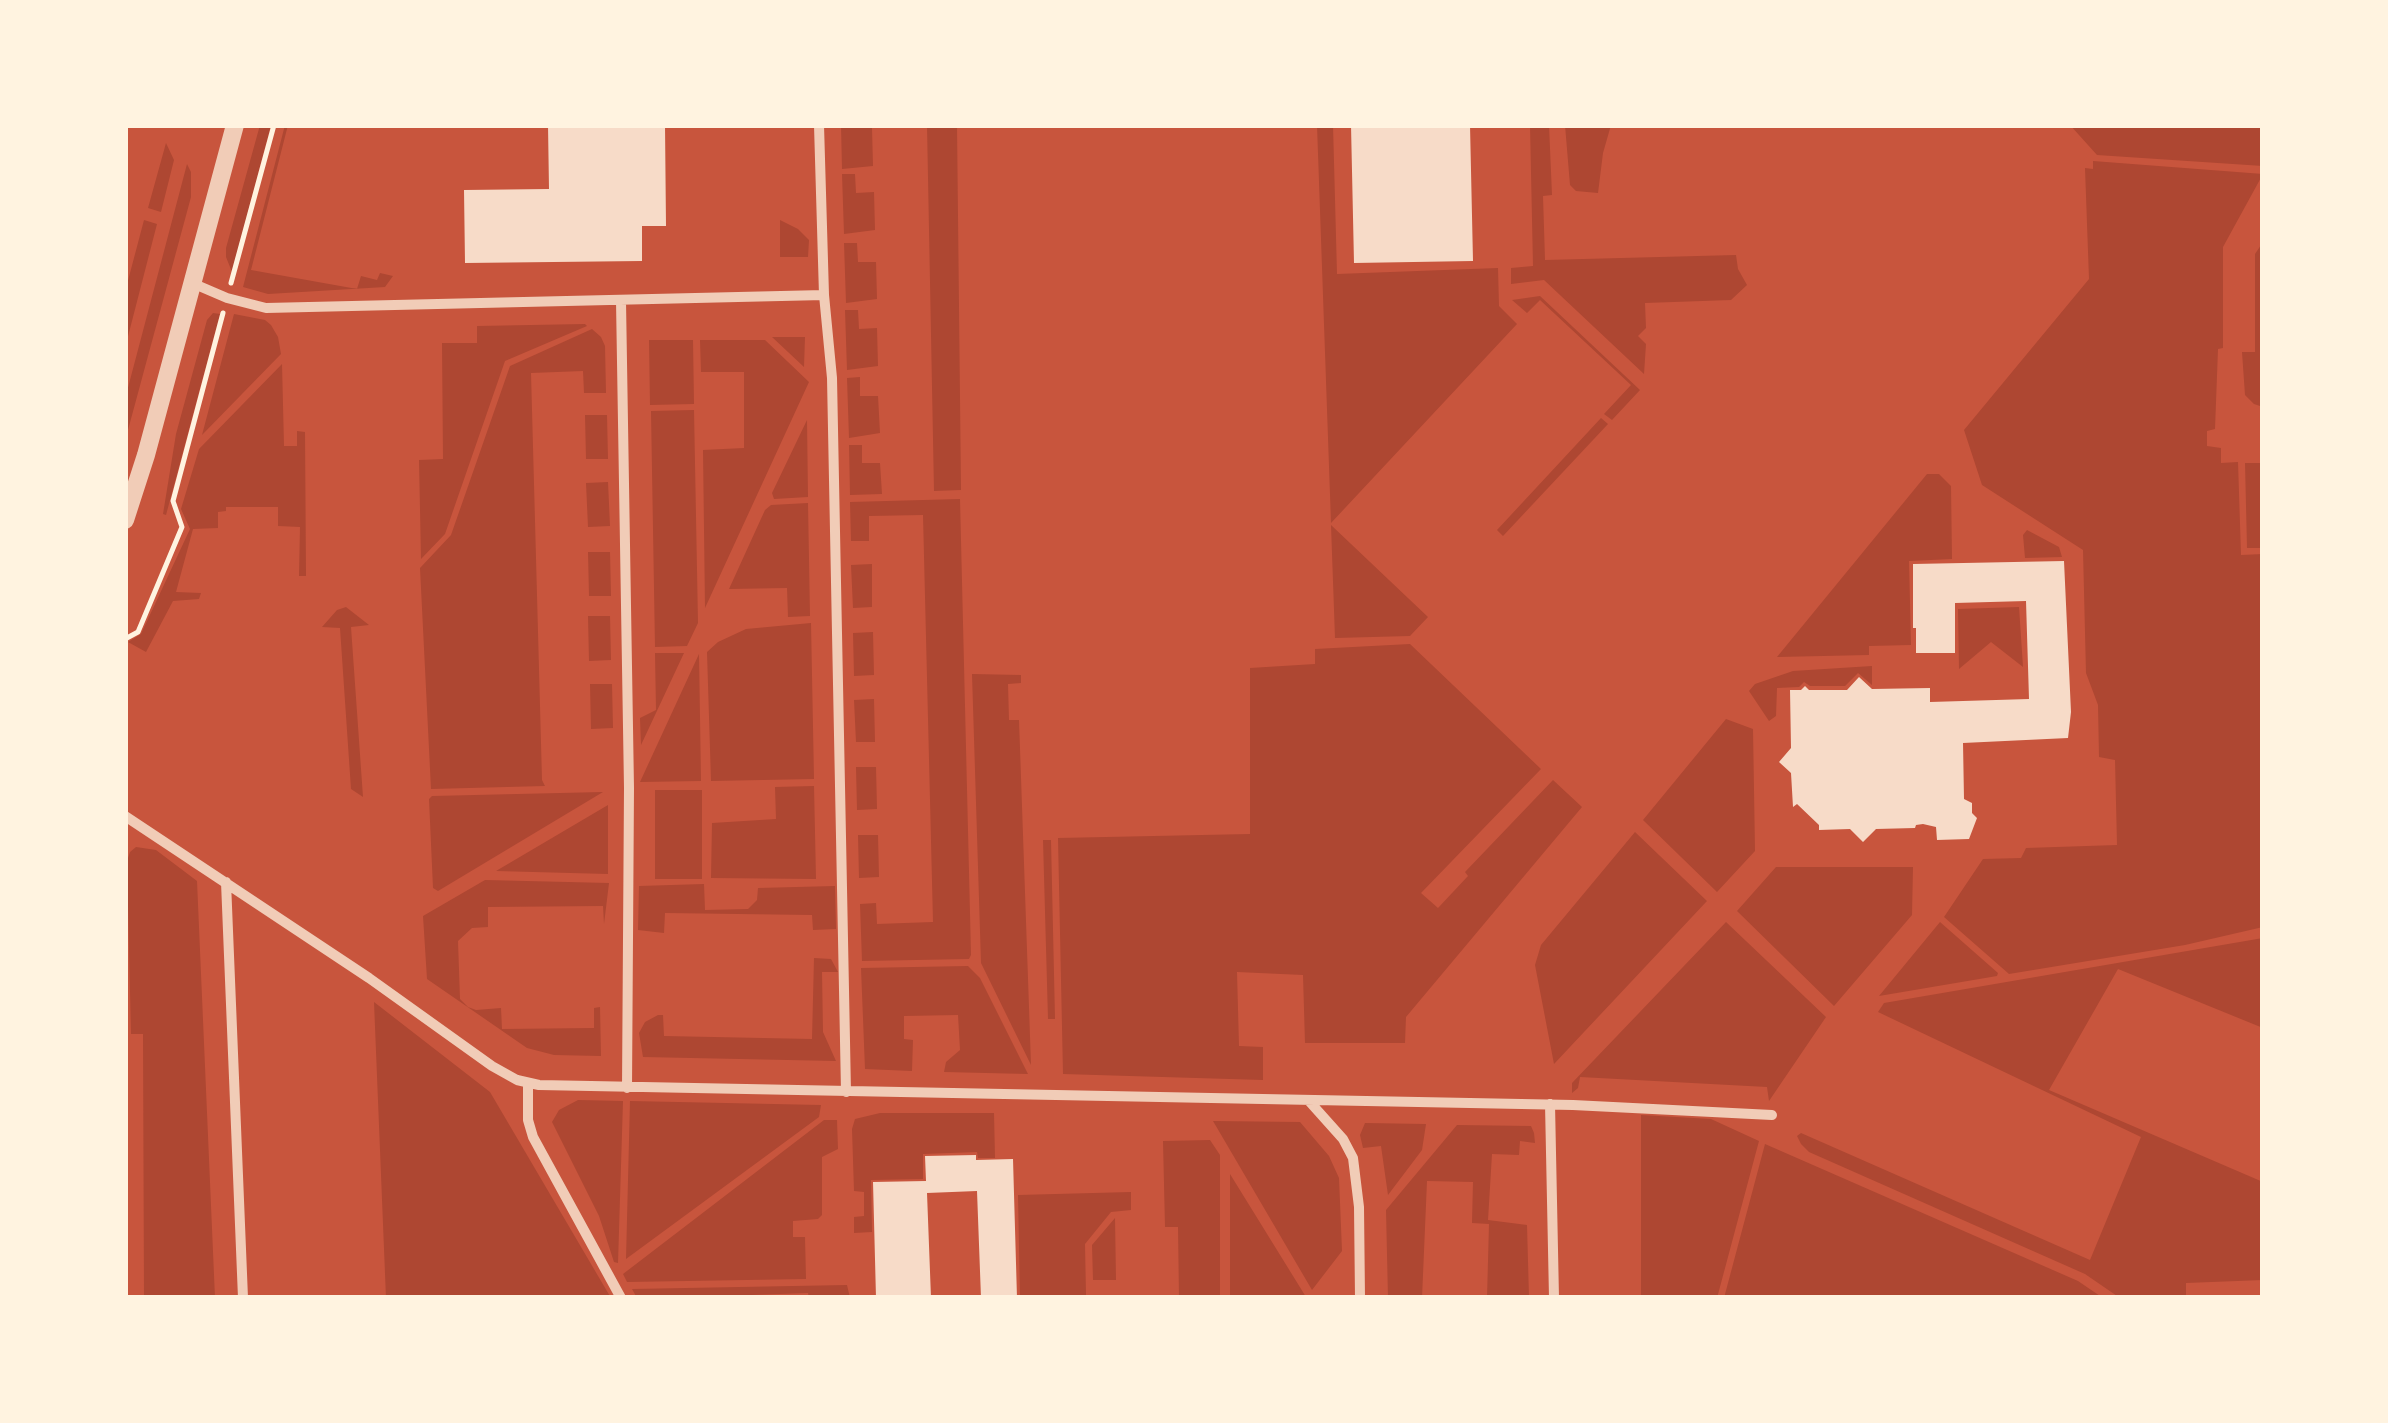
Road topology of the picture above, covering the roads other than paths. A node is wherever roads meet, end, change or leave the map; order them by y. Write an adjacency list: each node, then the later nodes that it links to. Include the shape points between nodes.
1 (235, 125): 3 (street)
2 (820, 125): 4 (street)
3 (192, 283): 5 (street, via 266,308); 6 (street)
4 (824, 295): 5 (street); 11 (street, via 832,378)
5 (622, 301): 10 (street)
6 (125, 520)
7 (125, 816): 8 (street)
8 (226, 882): 9 (street, via 492,1066); 15 (street)
9 (528, 1083): 10 (street); 16 (street, via 533,1137)
10 (627, 1088): 11 (street)
11 (846, 1092): 12 (street)
12 (1310, 1101): 13 (street); 17 (street, via 1353,1158)
13 (1550, 1104): 14 (street); 18 (street)
14 (1772, 1116)
15 (243, 1298)
16 (622, 1298)
17 (1360, 1298)
18 (1554, 1298)

